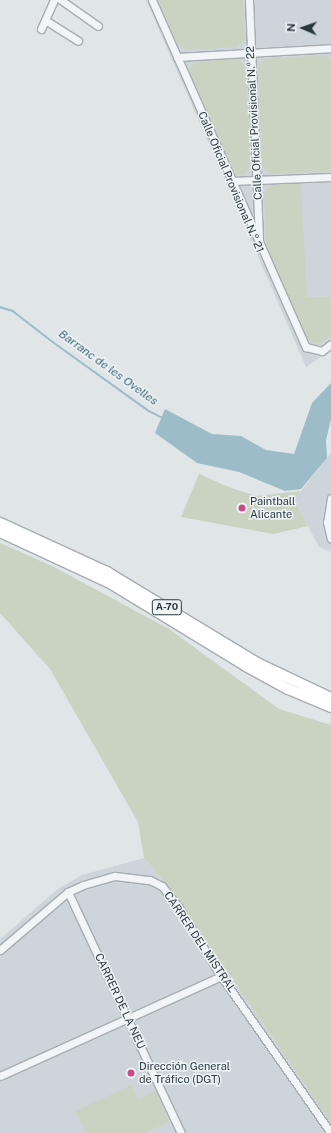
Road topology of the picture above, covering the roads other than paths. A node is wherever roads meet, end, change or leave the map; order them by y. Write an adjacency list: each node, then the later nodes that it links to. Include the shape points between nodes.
1 (54, 0): 5 (street)
2 (60, 0): 6 (street)
3 (152, 0): 11 (street, Calle Oficial Provisional N.º 21)
4 (249, 0): 10 (street, Calle Oficial Provisional N.º 22)
5 (45, 20): 7 (street); 8 (street)
6 (98, 26)
7 (41, 29)
8 (78, 41)
9 (331, 48): 10 (street)
10 (251, 53): 11 (street); 13 (street, Calle Oficial Provisional N.º 22)
11 (177, 57): 14 (street, Calle Oficial Provisional N.º 21)
12 (331, 177): 13 (street)
13 (257, 180): 14 (street); 15 (street, Calle Oficial Provisional N.º 22)
14 (231, 181): 15 (street, Calle Oficial Provisional N.º 21)
15 (259, 246): 16 (street, Calle Oficial Provisional N.º 21, via 306,347 322,351)
16 (331, 344)
17 (331, 498): 20 (street, via 327,522)
18 (0, 523): 21 (highway, A-70, via 107,572 256,663)
19 (0, 532): 22 (highway, A-70, via 110,583 246,666 288,689)
20 (330, 538)
21 (331, 698)
22 (331, 707)
23 (68, 892): 24 (street, CARRER DEL MISTRAL); 25 (street, CARRER DEL MISTRAL, via 115,876 150,880 162,886 179,908); 26 (street, CARRER DE LA NEU)
24 (0, 950)
25 (221, 976): 26 (street); 29 (street, CARRER DEL MISTRAL)
26 (127, 1017): 27 (street); 28 (street, CARRER DE LA NEU)
27 (0, 1076)
28 (181, 1133)
29 (330, 1133)

